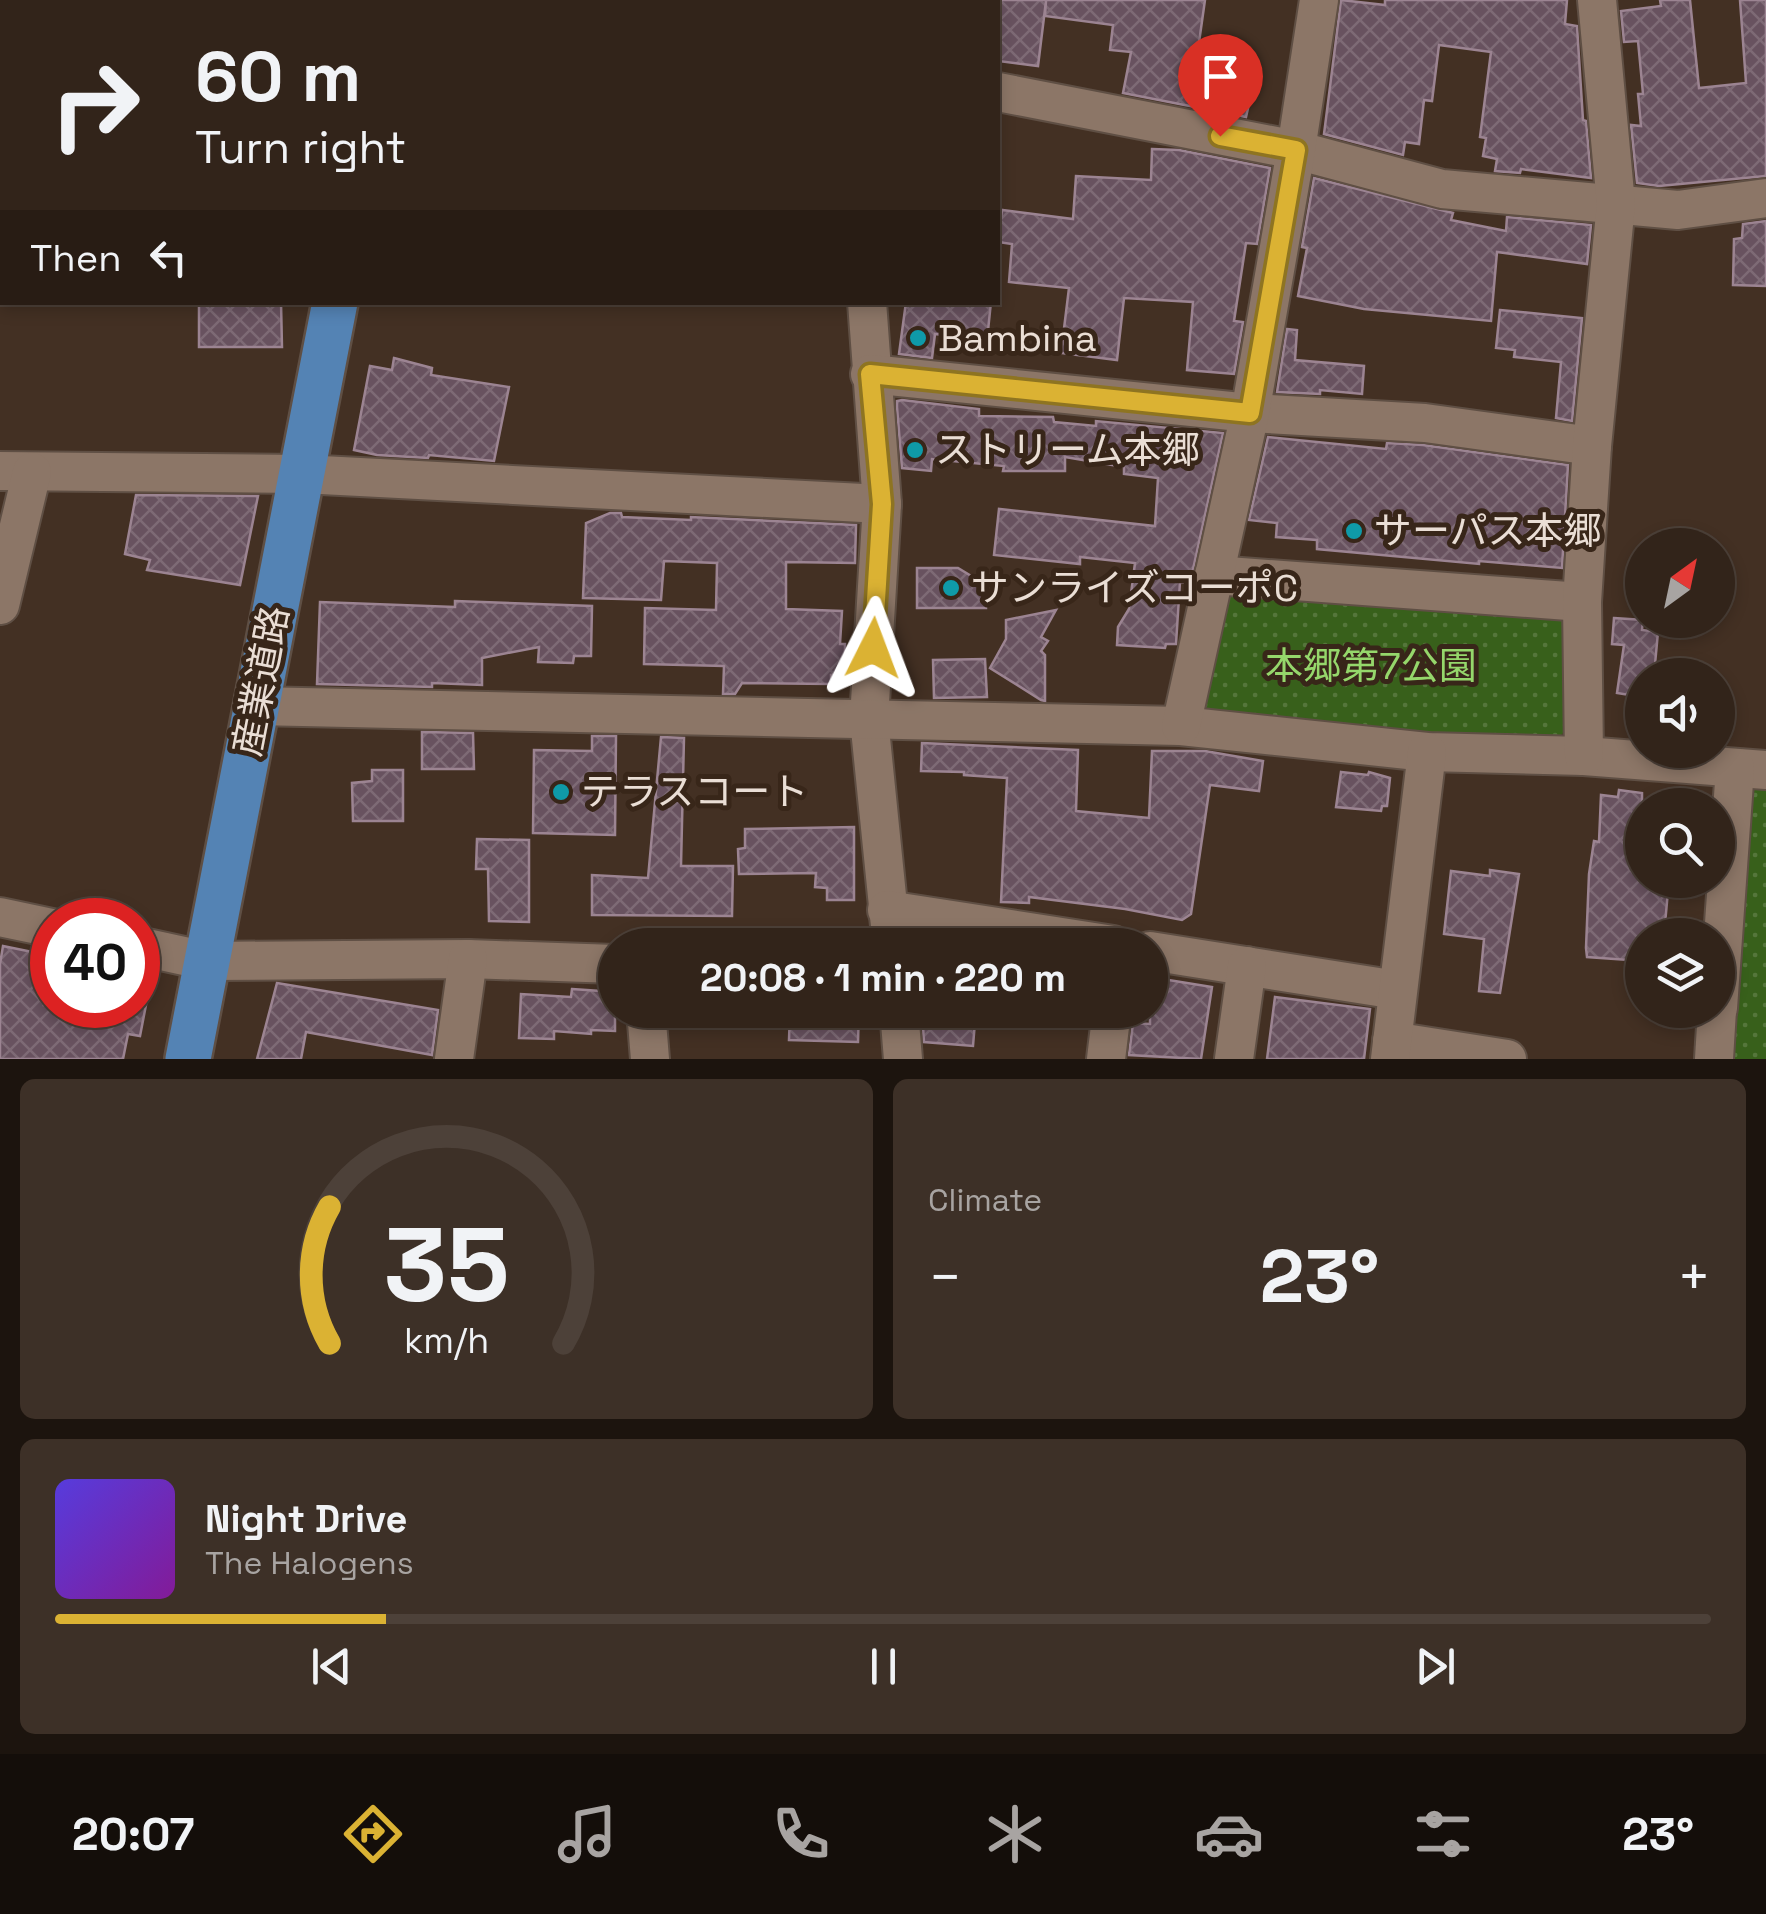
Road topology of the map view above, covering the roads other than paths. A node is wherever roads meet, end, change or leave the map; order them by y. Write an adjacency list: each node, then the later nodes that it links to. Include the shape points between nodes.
1 (1318, 0): 4 (street)
2 (1597, 0): 6 (street)
3 (1000, 92): 4 (street)
4 (1296, 150): 6 (street, via 1442,189); 10 (street)
5 (1766, 198): 6 (street, via 1678,210)
6 (1616, 204): 11 (street)
7 (334, 305): 13 (main road, 産業道路)
8 (866, 305): 9 (street)
9 (870, 374): 10 (street); 14 (street)
10 (1250, 413): 11 (street, via 1425,424); 15 (street)
11 (1592, 446): 16 (street)
12 (16, 472): 13 (street); 17 (street)
13 (302, 474): 14 (street); 18 (main road, 産業道路)
14 (882, 504): 19 (street)
15 (1214, 574): 16 (street); 20 (street)
16 (1582, 602): 22 (street)
17 (0, 605)
18 (256, 706): 19 (street); 31 (main road, 産業道路)
19 (869, 720): 20 (street); 27 (street)
20 (1182, 726): 21 (street)
21 (1427, 752): 22 (street); 34 (street)
22 (1584, 756): 23 (street)
23 (1751, 769): 25 (street)
24 (0, 916): 26 (street)
25 (1730, 918)
26 (30, 923)
27 (890, 928)
28 (160, 951): 31 (street)
29 (1168, 954): 33 (street)
30 (468, 960): 31 (street); 32 (street); 41 (street)
31 (207, 961): 40 (main road, 産業道路)
32 (598, 964)
33 (1247, 966): 34 (street); 45 (street)
34 (1396, 990): 39 (street)
35 (647, 1028): 42 (street)
36 (901, 1028): 43 (street)
37 (1110, 1028): 44 (street)
38 (1716, 1028): 47 (street)
39 (1391, 1050): 46 (street)
40 (188, 1059)
41 (454, 1059)
42 (650, 1059)
43 (904, 1059)
44 (1106, 1059)
45 (1234, 1059)
46 (1507, 1059)
47 (1714, 1059)

